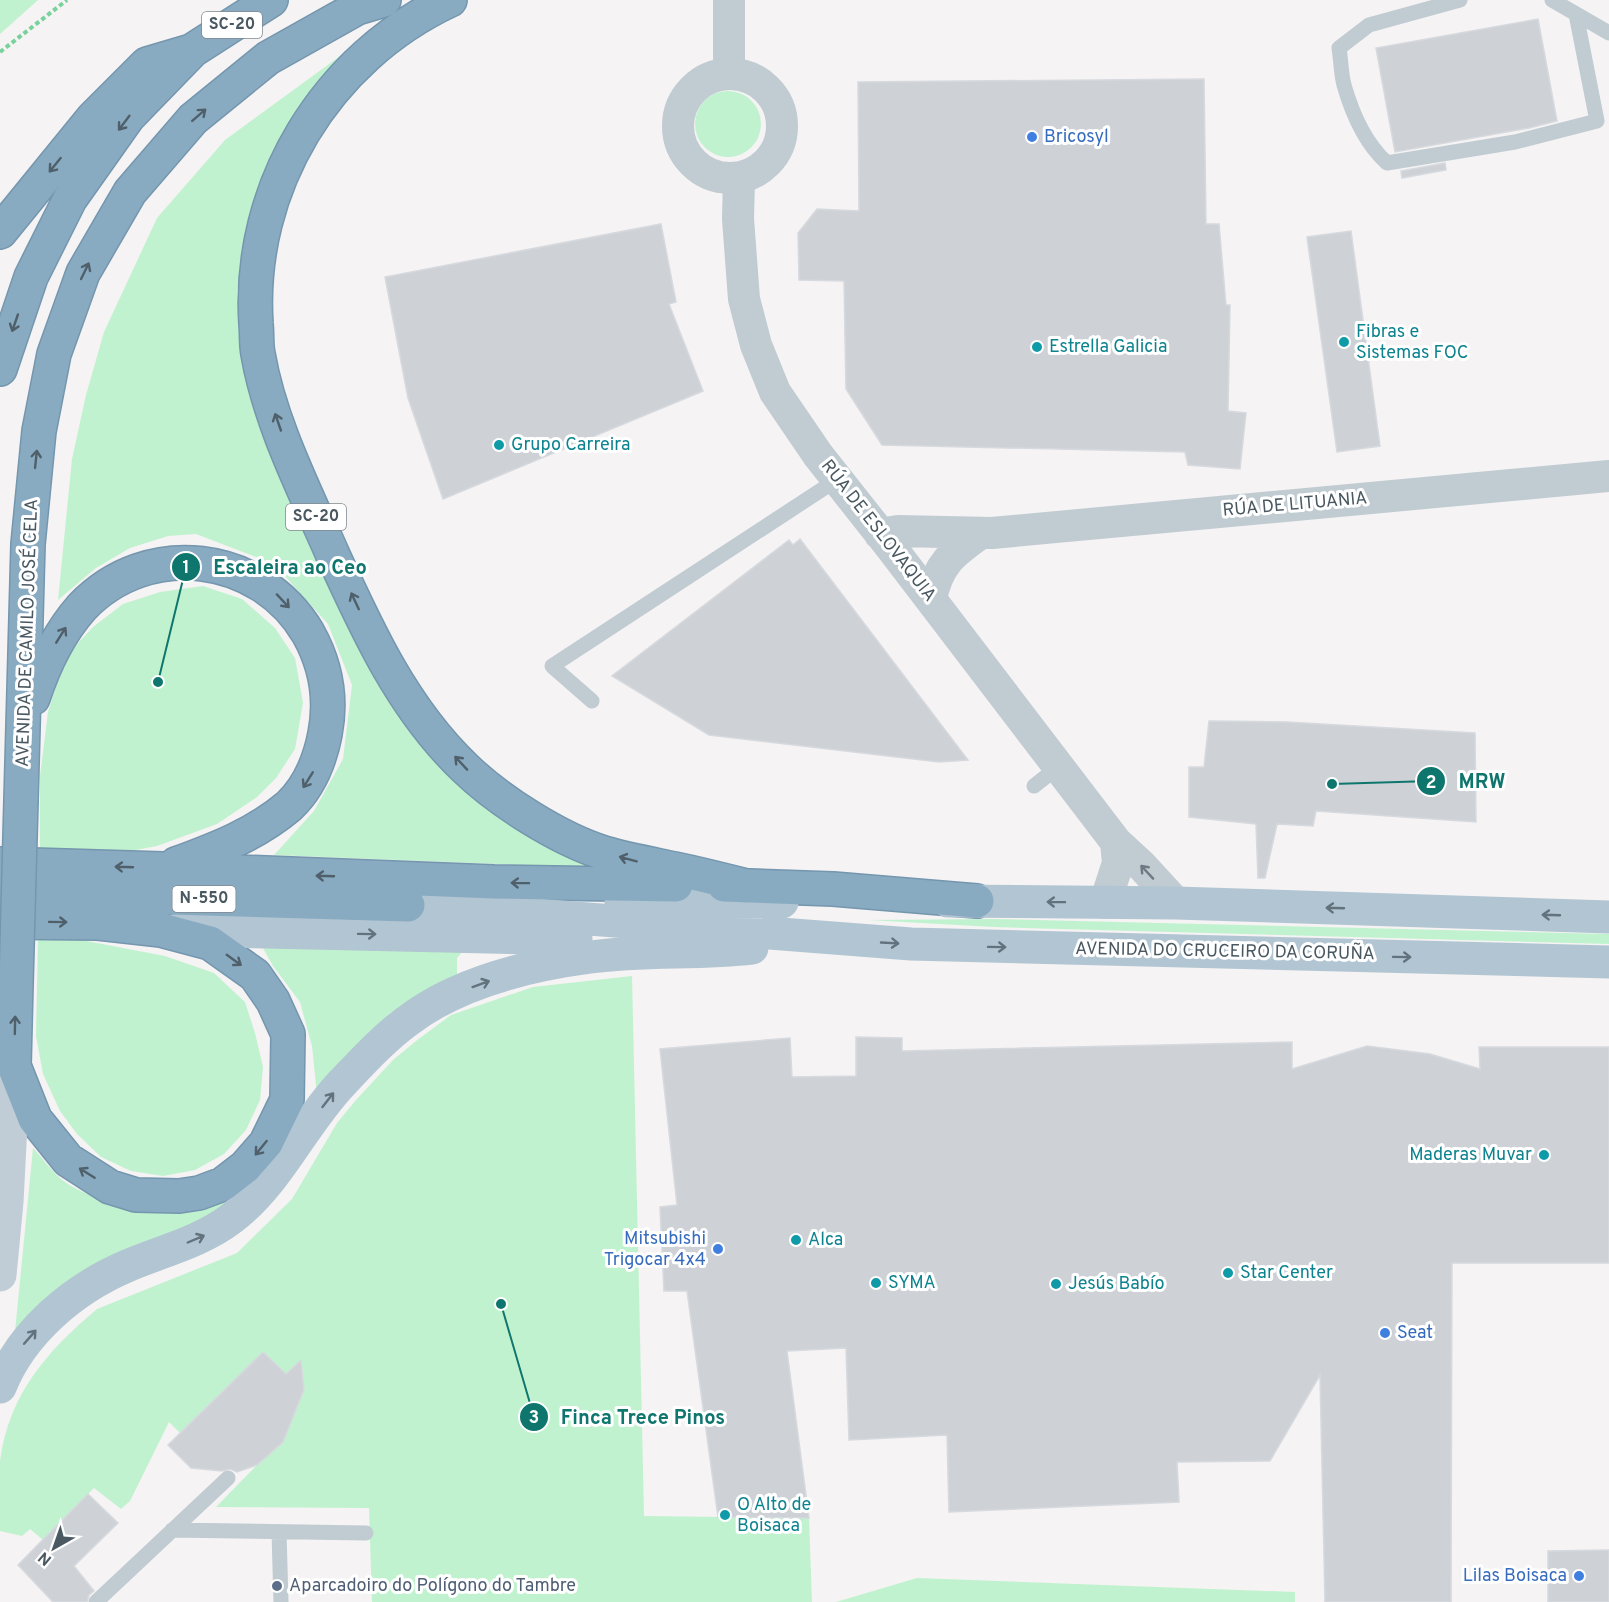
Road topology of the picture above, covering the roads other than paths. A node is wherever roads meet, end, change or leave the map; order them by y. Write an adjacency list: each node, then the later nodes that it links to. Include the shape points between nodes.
1 (271, 0): 9 (highway, SC-20)
2 (384, 0): 21 (highway, AVENIDA DE CAMILO JOSÉ CELA / SC-20, one-way to 2, via 28,544 39,431 54,354 83,273 130,192 193,118 268,58 357,8)
3 (450, 0): 27 (highway, SC-20, one-way to 3, via 601,852 534,819 466,769 428,726 371,637 309,502 267,391 258,352 256,267 275,188 292,152 336,87 412,20)
4 (729, 0): 10 (street)
5 (1460, 0): 7 (lane, via 1369,25 1339,48 1344,84 1361,126 1375,152 1387,163 1515,142 1597,121)
6 (1552, 0): 7 (lane)
7 (1576, 14): 8 (lane)
8 (1609, 33)
9 (193, 50): 12 (highway, one-way to 12, via 147,64 93,118); 13 (highway, SC-20, one-way to 13, via 128,117 69,199 31,277)
10 (729, 64): 11 (street, via 774,96 783,129 779,147 769,161); 11 (street, via 697,84 686,97 677,131 691,162 721,178)
11 (739, 178): 15 (street, RÚA DE ESLOVAQUIA, via 744,299 756,345 775,392)
12 (0, 232)
13 (0, 369)
14 (1609, 476): 16 (street, RÚA DE LITUANIA)
15 (838, 480): 17 (street, RÚA DE ESLOVAQUIA); 20 (lane, via 552,666)
16 (967, 532): 17 (street, RÚA DE LITUANIA); 18 (street, RÚA DE LITUANIA, via 928,543); 19 (street, via 943,565)
17 (880, 534): 18 (street, RÚA DE ESLOVAQUIA)
18 (907, 568): 19 (street, RÚA DE ESLOVAQUIA)
19 (930, 599): 22 (street, RÚA DE ESLOVAQUIA)
20 (592, 701)
21 (24, 727): 26 (highway, one-way to 26, via 42,668 62,632 84,606 135,572 172,562 211,564 247,575 276,594 305,628 327,681 329,715 311,778 290,805 253,832); 39 (highway, AVENIDA DE CAMILO JOSÉ CELA / SC-20, one-way to 21, bridge)
22 (1058, 767): 23 (lane); 24 (street, RÚA DE ESLOVAQUIA)
23 (1034, 786)
24 (1116, 843): 30 (street, via 1118,863); 31 (street, RÚA DE ESLOVAQUIA, one-way to 24)
25 (0, 864): 26 (highway, N-550, one-way to 25)
26 (163, 869): 27 (highway, one-way to 26, via 494,882)
27 (746, 886): 29 (highway)
28 (0, 893): 32 (highway, N-550)
29 (977, 901): 30 (main road, one-way to 29); 32 (main road)
30 (1105, 903): 31 (main road)
31 (1176, 903): 33 (main road, one-way to 31)
32 (408, 905): 36 (main road)
33 (1609, 917)
34 (0, 922): 35 (highway, one-way to 35, via 98,923)
35 (161, 930): 37 (main road, one-way to 37); 39 (highway, one-way to 39, via 210,943 255,975 273,1001 288,1034 287,1100 266,1143 245,1167 223,1184 179,1196 136,1195 110,1187 68,1160 35,1119)
36 (841, 940): 37 (main road); 38 (main road, AVENIDA DO CRUCEIRO DA CORUÑA, one-way to 38)
37 (763, 947): 41 (main road, one-way to 37, via 20,1349 49,1316 97,1281 208,1234 232,1218 277,1171 340,1084 406,1022 437,1002 521,969 592,957)
38 (1609, 962)
39 (14, 1066): 40 (main road)
40 (0, 1275)
41 (0, 1387)
42 (228, 1478): 43 (lane)
43 (172, 1530): 44 (lane); 46 (lane)
44 (279, 1532): 45 (lane); 47 (lane)
45 (366, 1533)
46 (96, 1602)
47 (281, 1602)

